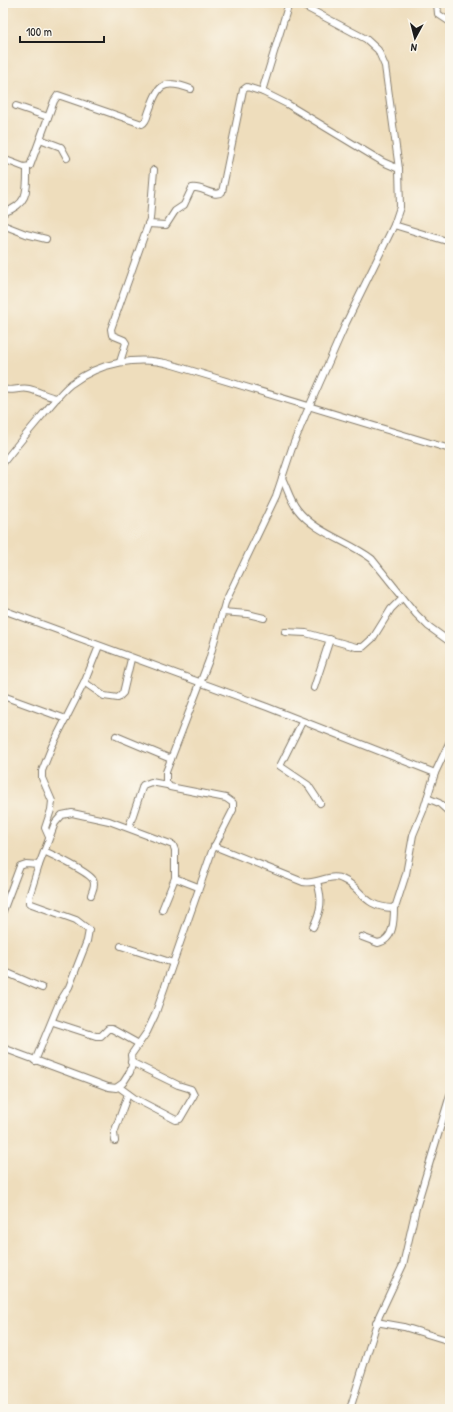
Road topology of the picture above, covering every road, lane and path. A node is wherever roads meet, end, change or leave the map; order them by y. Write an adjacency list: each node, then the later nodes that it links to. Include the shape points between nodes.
1 (289, 3): 6 (street)
2 (298, 3): 13 (street, via 358,34 374,44 378,50 388,78)
3 (437, 3): 4 (street, via 438,14)
4 (450, 22)
5 (192, 89): 8 (street, via 170,83 162,86 142,124 60,95 56,97)
6 (263, 92): 13 (street); 16 (street, via 247,87 243,90 222,192 216,194 192,188 184,205 175,211 166,225)
7 (16, 106): 8 (street)
8 (48, 117): 9 (street)
9 (40, 139): 10 (street, via 61,147); 12 (street, via 31,164)
10 (67, 158)
11 (3, 159): 12 (street)
12 (27, 167): 15 (street, via 27,190 24,199)
13 (399, 169): 18 (street, via 400,202)
14 (154, 170): 16 (street)
15 (3, 213)
16 (148, 224): 21 (street, via 111,329 112,335 126,343)
17 (3, 225): 19 (street)
18 (394, 225): 20 (street); 24 (street, via 346,323)
19 (46, 239)
20 (450, 242)
21 (120, 362): 23 (street, via 84,376); 24 (street, via 162,361)
22 (3, 389): 23 (street, via 29,389)
23 (57, 398): 26 (street)
24 (309, 407): 25 (street); 27 (street)
25 (450, 448)
26 (3, 463)
27 (282, 478): 28 (street, via 297,509 303,515 318,527 372,559); 30 (street)
28 (402, 598): 33 (street, via 392,608 373,638 363,647); 34 (street, via 428,626)
29 (3, 610): 35 (street)
30 (222, 612): 31 (street); 38 (street)
31 (264, 618)
32 (285, 632): 33 (street, via 306,633)
33 (330, 639): 39 (street)
34 (450, 642)
35 (99, 646): 36 (street); 37 (street)
36 (131, 658): 37 (street, via 122,693 118,698 104,696); 38 (street)
37 (84, 682): 41 (street)
38 (201, 683): 42 (street); 45 (street)
39 (314, 688)
40 (3, 696): 41 (street)
41 (66, 720): 52 (street, via 42,772 52,801 52,810 45,828)
42 (302, 722): 46 (street); 49 (street, via 280,766 308,785)
43 (116, 736): 45 (street)
44 (450, 741): 46 (street)
45 (171, 759): 47 (street, via 165,778)
46 (435, 773): 48 (street)
47 (167, 785): 51 (street, via 151,782 142,785); 53 (street, via 232,801 233,810)
48 (427, 798): 50 (street, via 439,803); 60 (street, via 411,842 406,874)
49 (320, 803)
50 (450, 813)
51 (129, 827): 52 (street, via 72,812 57,820); 56 (street, via 173,845)
52 (49, 837): 54 (street)
53 (214, 846): 57 (street, via 302,882); 58 (street)
54 (44, 851): 55 (street); 59 (street, via 92,878 94,883)
55 (39, 865): 62 (street, via 20,866); 69 (street, via 29,903 76,920 89,930 69,987 59,1003)
56 (176, 878): 58 (street); 61 (street)
57 (317, 882): 60 (street, via 333,878 342,879 372,903 388,908); 63 (street, via 322,901)
58 (198, 887): 66 (street)
59 (91, 895)
60 (394, 907): 64 (street, via 393,927 387,937 380,943)
61 (162, 910)
62 (3, 911)
63 (313, 927)
64 (362, 938)
65 (121, 946): 66 (street)
66 (173, 963): 70 (street, via 155,1015)
67 (3, 971): 68 (street)
68 (42, 988)
69 (52, 1022): 70 (street, via 96,1036 101,1036 108,1029 112,1029); 72 (street)
70 (139, 1044): 73 (street, via 131,1055)
71 (3, 1048): 72 (street)
72 (35, 1061): 74 (street, via 108,1087)
73 (131, 1062): 74 (street, via 130,1072); 75 (street, via 191,1089 194,1095 178,1120)
74 (119, 1087): 75 (street)
75 (128, 1094): 77 (street, via 114,1133)
76 (450, 1095): 78 (street, via 416,1208 403,1265)
77 (115, 1141)
78 (376, 1322): 79 (street, via 404,1327); 80 (street)
79 (450, 1342)
80 (350, 1409)

